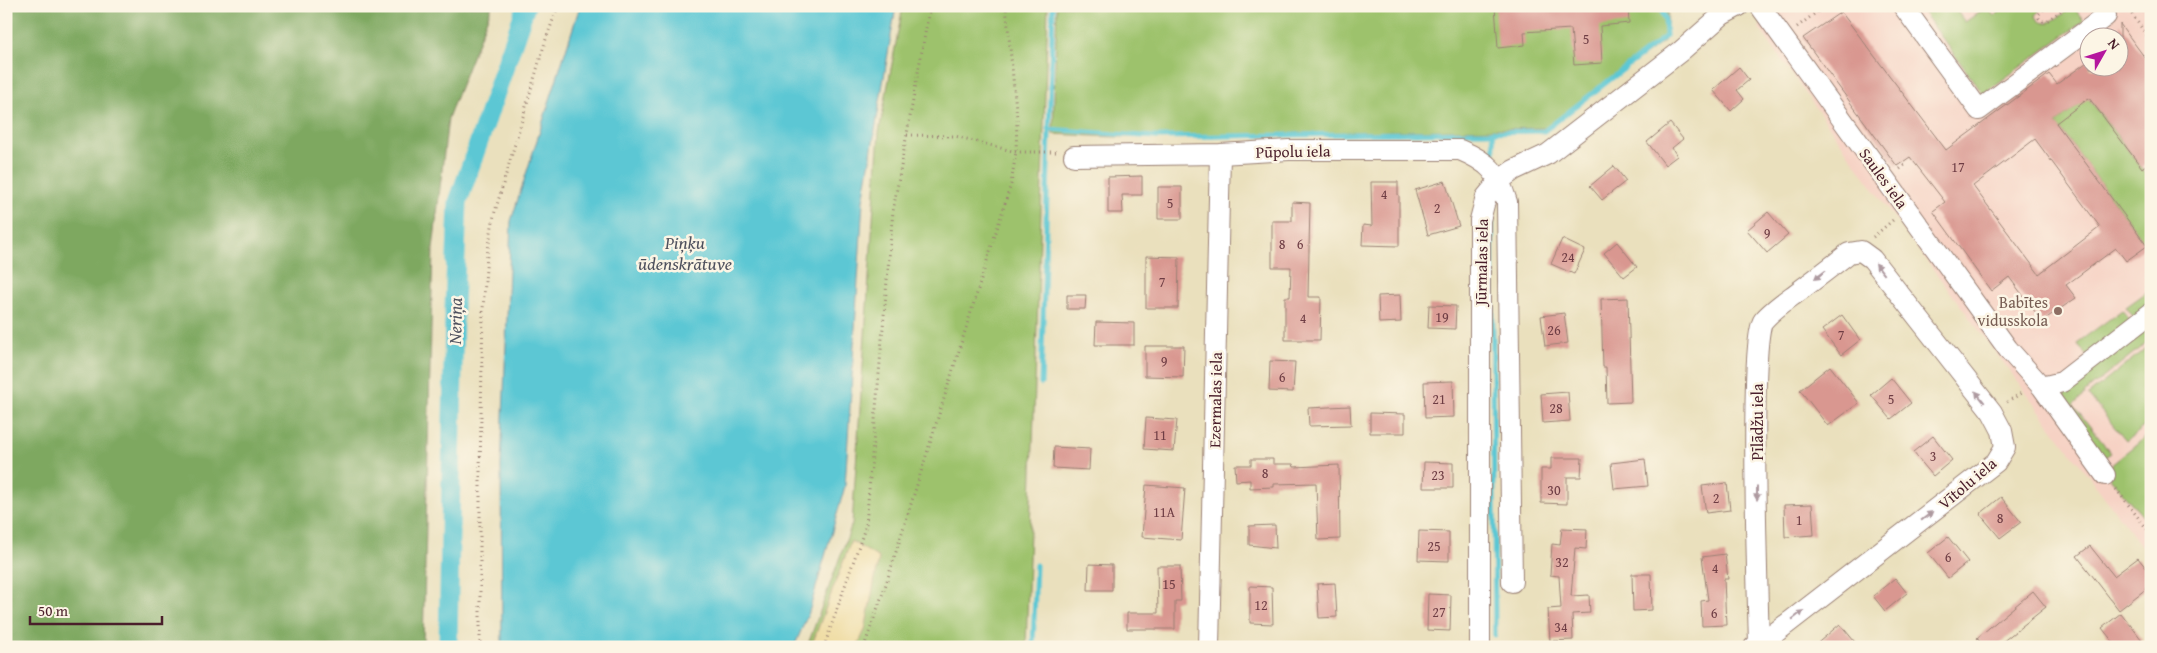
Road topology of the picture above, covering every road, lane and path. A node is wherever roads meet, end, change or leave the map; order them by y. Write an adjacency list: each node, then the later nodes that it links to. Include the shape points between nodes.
1 (558, 6): 28 (path, via 494,216 487,255 482,309)
2 (930, 6): 14 (path)
3 (1006, 6): 15 (path, via 1018,120)
4 (1760, 6): 12 (street, Saules iela)
5 (1826, 6): 12 (path)
6 (1903, 6): 11 (street, via 1979,110)
7 (2047, 6): 8 (path, via 2039,14 2043,21)
8 (2068, 6)
9 (2126, 6): 13 (path)
10 (1725, 9): 18 (street, Jūrmalas iela, via 1681,51 1548,154)
11 (2106, 16)
12 (1783, 37): 19 (street, Saules iela)
13 (2151, 41)
14 (907, 134): 15 (path, via 955,136); 29 (path, via 893,211 866,525)
15 (1016, 152): 16 (path); 30 (path, via 1000,224)
16 (1067, 154): 17 (street, Pūpolu iela)
17 (1220, 154): 18 (street, Pūpolu iela, via 1289,150 1460,150 1480,159); 31 (street, Ezermalas iela)
18 (1500, 180): 26 (street, via 1507,202); 32 (street, Jūrmalas iela, via 1486,197 1480,220)
19 (1907, 209): 20 (path); 22 (street, Saules iela, via 2008,349)
20 (1861, 250): 23 (street, Vītolu iela, one-way to 20, via 1872,259); 27 (street, Pīlādžu iela, one-way to 27, via 1849,253 1778,308 1762,322 1758,331)
21 (2151, 313): 22 (street, via 2062,382)
22 (2039, 385): 23 (path); 24 (street, Saules iela)
23 (1992, 412): 27 (street, Vītolu iela, one-way to 23, via 1996,462 2006,447)
24 (2105, 475): 25 (path)
25 (2151, 534)
26 (1512, 582)
27 (1758, 646)
28 (480, 647)
29 (824, 647)
30 (864, 647)
31 (1209, 647)
32 (1480, 647)

